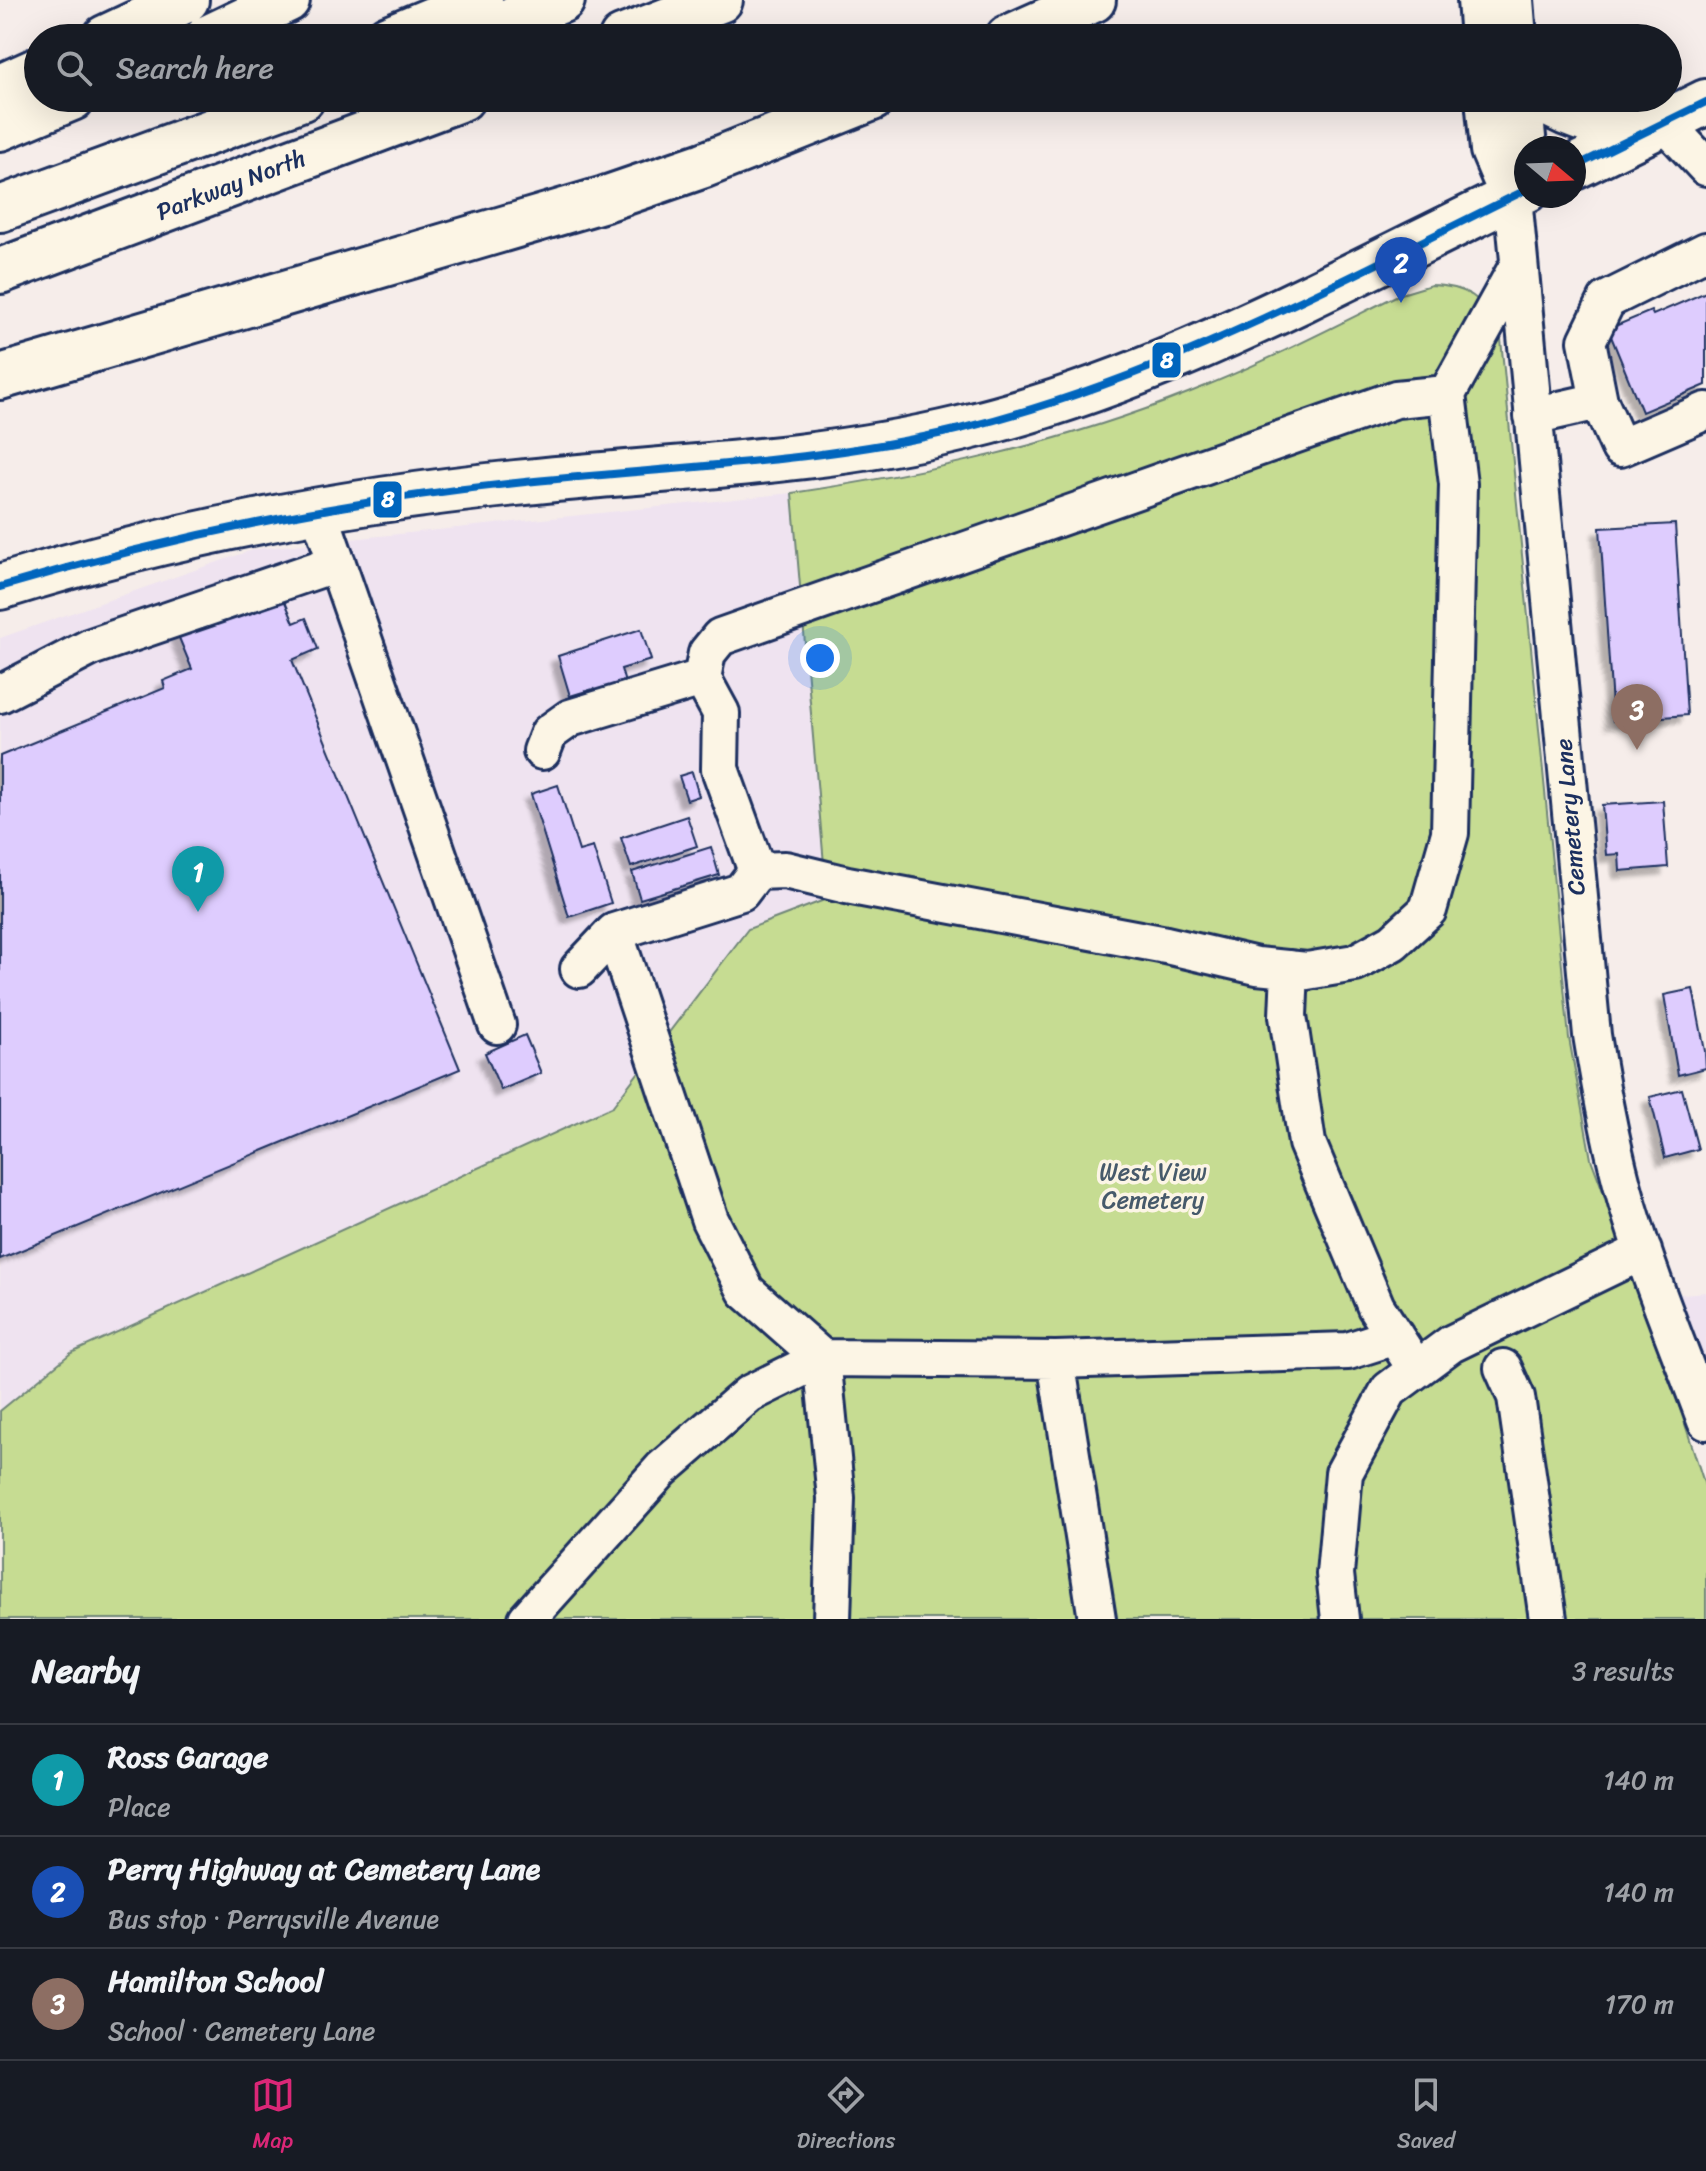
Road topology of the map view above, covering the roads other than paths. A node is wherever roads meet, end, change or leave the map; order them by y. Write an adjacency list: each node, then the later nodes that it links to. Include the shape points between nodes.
1 (186, 0): 9 (main road)
2 (287, 0): 10 (main road)
3 (480, 0): 11 (main road)
4 (562, 0): 12 (main road)
5 (720, 0): 13 (main road)
6 (1093, 0): 14 (main road)
7 (1480, 0): 15 (main road)
8 (1511, 0): 16 (main road)
9 (135, 24)
10 (236, 24)
11 (422, 24)
12 (501, 24)
13 (658, 24)
14 (1039, 24)
15 (1482, 24)
16 (1513, 24)
17 (24, 76): 18 (main road)
18 (0, 87)
19 (1706, 102): 28 (main road)
20 (38, 112): 29 (main road)
21 (202, 112): 34 (main road)
22 (264, 112): 37 (main road)
23 (425, 112): 40 (main road, Parkway North)
24 (837, 112): 41 (main road, via 605,199)
25 (1489, 112): 33 (main road, Cemetery Lane, via 1493,150)
26 (1520, 112): 30 (main road, Cemetery Lane)
27 (1564, 112): 28 (main road, via 1607,126)
28 (1665, 123): 31 (main road); 32 (street)
29 (0, 128)
30 (1523, 136)
31 (1586, 161)
32 (1706, 167)
33 (1514, 186)
34 (0, 190)
35 (1514, 196): 46 (main road, via 1173,359 961,429 789,459 519,482)
36 (1519, 208): 39 (street, Cemetery Lane)
37 (0, 209)
38 (1706, 251): 43 (street, via 1607,300 1587,341)
39 (1519, 264): 42 (street); 45 (street, Cemetery Lane)
40 (0, 271)
41 (0, 377)
42 (1447, 394): 49 (street, via 1396,399 720,637 707,653); 55 (street, via 1458,484 1450,833 1428,910 1393,942 1355,963)
43 (1599, 401): 44 (street, via 1620,448); 45 (street)
44 (1706, 411)
45 (1533, 416): 57 (street, Cemetery Lane, via 1592,1035 1614,1154)
46 (318, 509): 47 (street); 48 (main road, via 157,542)
47 (337, 563): 50 (street, via 91,647); 56 (street)
48 (0, 587)
49 (702, 678): 51 (street, via 570,718 549,733); 52 (street, via 721,713 720,769)
50 (0, 694)
51 (542, 751)
52 (757, 871): 53 (street, via 741,892); 55 (street, via 785,870)
53 (614, 932): 54 (street); 60 (street, via 710,1220 746,1291)
54 (579, 969)
55 (1290, 969): 58 (street, via 1288,1016 1307,1143 1376,1307)
56 (497, 1025)
57 (1643, 1251): 59 (street, Cemetery Lane); 63 (street, via 1451,1344)
58 (1395, 1336): 61 (street, via 1348,1351); 63 (street)
59 (1692, 1341): 64 (street, Cemetery Lane)
60 (822, 1358): 61 (street); 65 (street, via 749,1394 662,1469); 66 (street, via 836,1498)
61 (1056, 1360): 67 (street)
62 (1503, 1368): 69 (street, via 1516,1397)
63 (1417, 1370): 68 (street, via 1389,1390 1344,1473 1335,1574)
64 (1706, 1421)
65 (527, 1619)
66 (832, 1619)
67 (1097, 1619)
68 (1340, 1619)
69 (1548, 1619)

